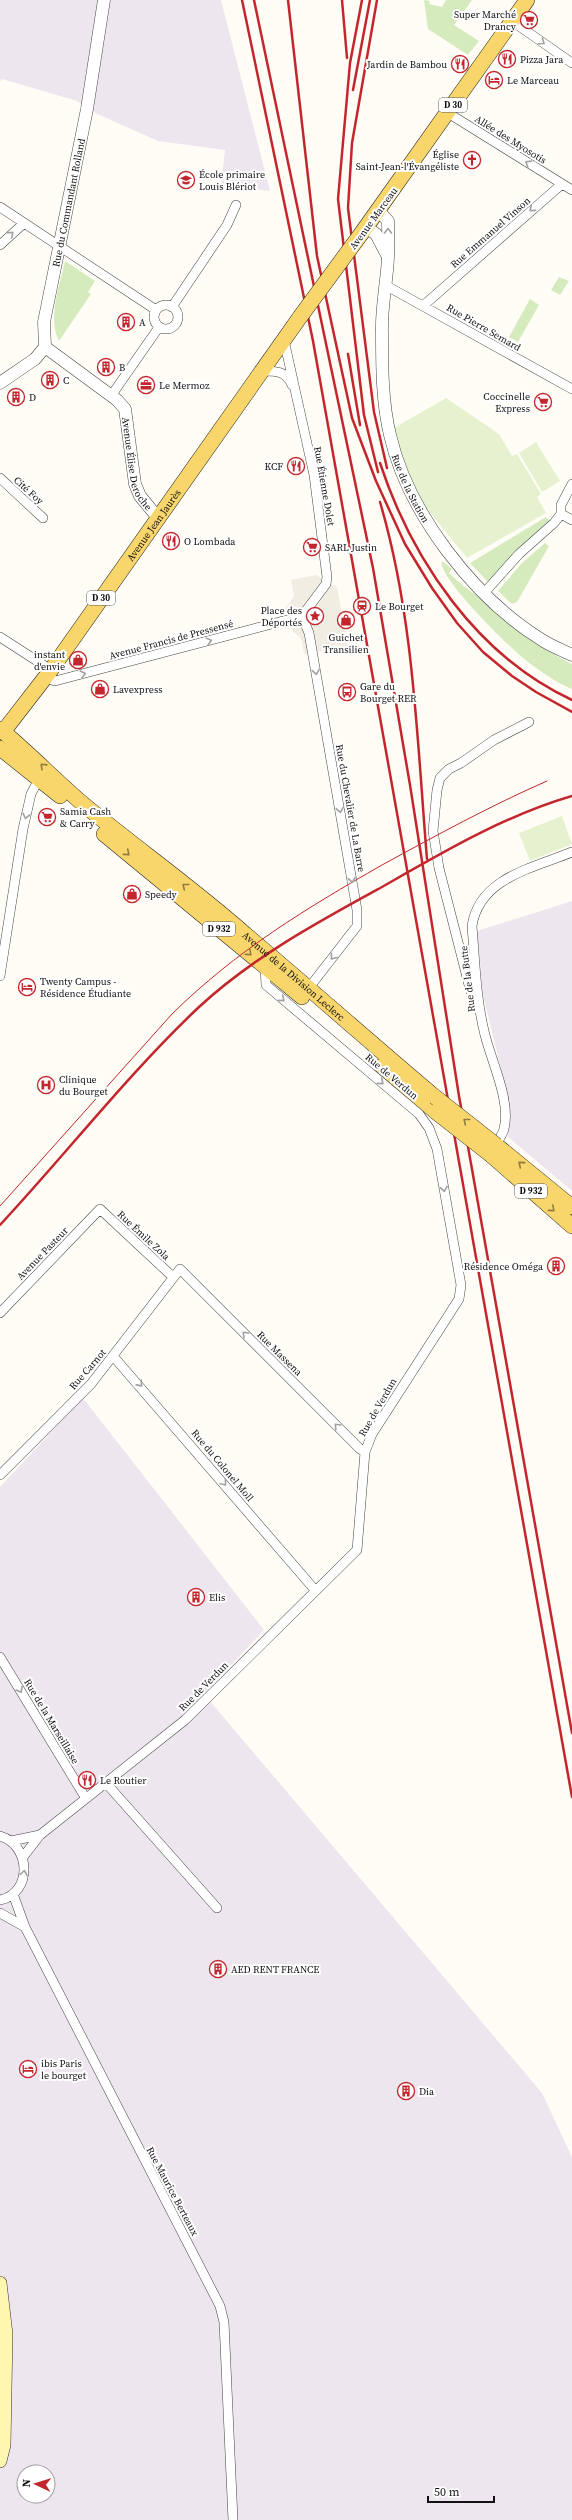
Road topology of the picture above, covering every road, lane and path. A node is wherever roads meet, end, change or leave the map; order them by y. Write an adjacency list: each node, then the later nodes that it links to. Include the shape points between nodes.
1 (104, 0): 14 (street, Rue du Commandant Rolland, via 87,109)
2 (527, 0): 3 (main road, Avenue Marceau / D 30)
3 (512, 21): 4 (street, one-way to 4); 5 (main road, Avenue Marceau / D 30)
4 (572, 63)
5 (448, 113): 6 (street, Allée des Myosotis, one-way to 5); 10 (main road, Avenue Marceau / D 30)
6 (562, 184): 7 (street); 17 (street, Rue Emmanuel Vinson, one-way to 17)
7 (572, 190)
8 (236, 205): 18 (street, via 227,225)
9 (0, 207): 11 (street)
10 (378, 210): 12 (main road, Avenue Marceau / D 30); 15 (street, Rue de la Station, one-way to 10, via 388,221)
11 (23, 224): 13 (street, one-way to 11); 14 (street)
12 (364, 231): 15 (street, via 376,234); 20 (main road, Avenue Marceau / D 30, bridge)
13 (0, 245)
14 (60, 246): 19 (street); 23 (street, Rue du Commandant Rolland, via 44,322)
15 (388, 257): 16 (street, Rue de la Station)
16 (385, 285): 17 (street, Rue Pierre Semard); 37 (street, Rue de la Station, via 382,332 385,392 390,435 397,457 413,499 423,516)
17 (424, 305): 28 (street, Rue Pierre Semard)
18 (172, 307): 19 (street, via 162,306); 21 (street, via 177,313 176,323 166,329)
19 (156, 310): 21 (street, via 155,321)
20 (300, 316): 22 (main road, Avenue Jean Jaurès / D 30)
21 (159, 326): 30 (street)
22 (284, 340): 24 (main road, Avenue Jean Jaurès / D 30); 25 (street, Rue Étienne Dolet)
23 (46, 347): 27 (street, via 35,359); 30 (street, Avenue Élise Deroche)
24 (274, 354): 25 (street); 26 (main road, Avenue Jean Jaurès / D 30)
25 (289, 357): 29 (street, Rue Étienne Dolet)
26 (270, 371): 29 (street, Rue Étienne Dolet, via 288,376); 35 (main road, Avenue Jean Jaurès / D 30)
27 (0, 383)
28 (572, 389)
29 (296, 392): 38 (street, Rue Étienne Dolet, via 314,475 323,537 326,584)
30 (111, 396): 35 (street, Avenue Élise Deroche, via 125,409 135,484 140,496)
31 (0, 478): 34 (street, Cité Foy)
32 (572, 484): 33 (street, via 561,506)
33 (561, 514): 36 (street); 37 (street, via 518,554)
34 (43, 518)
35 (158, 518): 41 (main road, Avenue Jean Jaurès / D 30)
36 (572, 520)
37 (485, 592): 40 (street, Rue de la Station, via 517,622 543,640)
38 (302, 616): 41 (street, Avenue Francis de Pressensé, one-way to 38, via 55,681); 50 (street, Rue du Chevalier de La Barre, one-way to 50, via 309,633 357,910 357,926)
39 (0, 637): 41 (street)
40 (571, 652)
41 (48, 674): 43 (main road, Avenue Jean Jaurès / D 30)
42 (529, 722): 51 (street, via 494,740 449,769 440,778 433,831 439,868 470,989)
43 (1, 733): 50 (main road, Avenue de la Division Leclerc / D 932, one-way to 43, via 245,933 84,805)
44 (0, 748): 45 (main road, Avenue de la Division Leclerc / D 932)
45 (39, 779): 47 (street, one-way to 47, via 31,794); 48 (main road, Avenue de la Division Leclerc / D 932, one-way to 48)
46 (572, 852): 51 (street, Rue de la Butte, via 509,877 486,894 474,911 472,926)
47 (4, 930): 49 (street)
48 (265, 967): 52 (main road, Avenue de la Division Leclerc / D 932); 61 (street, Rue de Verdun, one-way to 61, via 266,985 419,1114 429,1128 437,1149 461,1285 459,1299 390,1404 372,1434)
49 (0, 976)
50 (308, 990): 52 (main road, Avenue de la Division Leclerc / D 932)
51 (482, 1018): 53 (street, Rue de la Butte, via 505,1110 504,1130)
52 (436, 1104): 53 (main road, Avenue de la Division Leclerc / D 932, bridge)
53 (494, 1150): 54 (main road, D 932, one-way to 53); 56 (main road, D 932, one-way to 56)
54 (572, 1207)
55 (100, 1208): 58 (street, Rue Émile Zola); 59 (street, Avenue Pasteur)
56 (572, 1226)
57 (180, 1269): 58 (street, Rue Carnot); 61 (street, Rue Massena, one-way to 57, via 360,1449)
58 (173, 1277): 60 (street, Rue Carnot)
59 (0, 1313)
60 (113, 1356): 62 (street, Rue Carnot, via 91,1384); 63 (street, Rue du Colonel Moll, one-way to 63)
61 (366, 1452): 63 (street, Rue de Verdun, via 357,1550)
62 (0, 1475)
63 (315, 1590): 65 (street, Rue de Verdun, via 185,1720)
64 (0, 1657): 66 (street, Rue de la Marseillaise, one-way to 66)
65 (105, 1782): 66 (street, Rue de Verdun); 73 (street)
66 (85, 1797): 67 (street, Rue de Verdun)
67 (40, 1835): 69 (street, Rue de Verdun); 70 (street, Rue de Verdun)
68 (0, 1836): 69 (street)
69 (11, 1841): 70 (street)
70 (23, 1857): 71 (street, one-way to 70, via 24,1877)
71 (13, 1894): 72 (street); 75 (street, Rue Maurice Berteaux)
72 (0, 1900)
73 (217, 1908)
74 (0, 1913): 75 (street)
75 (25, 1927): 79 (street, Rue Maurice Berteaux, via 220,2306 225,2346)
76 (0, 2283): 77 (main road, via 6,2334)
77 (3, 2387): 78 (main road, via 4,2445)
78 (0, 2461)
79 (233, 2520)

